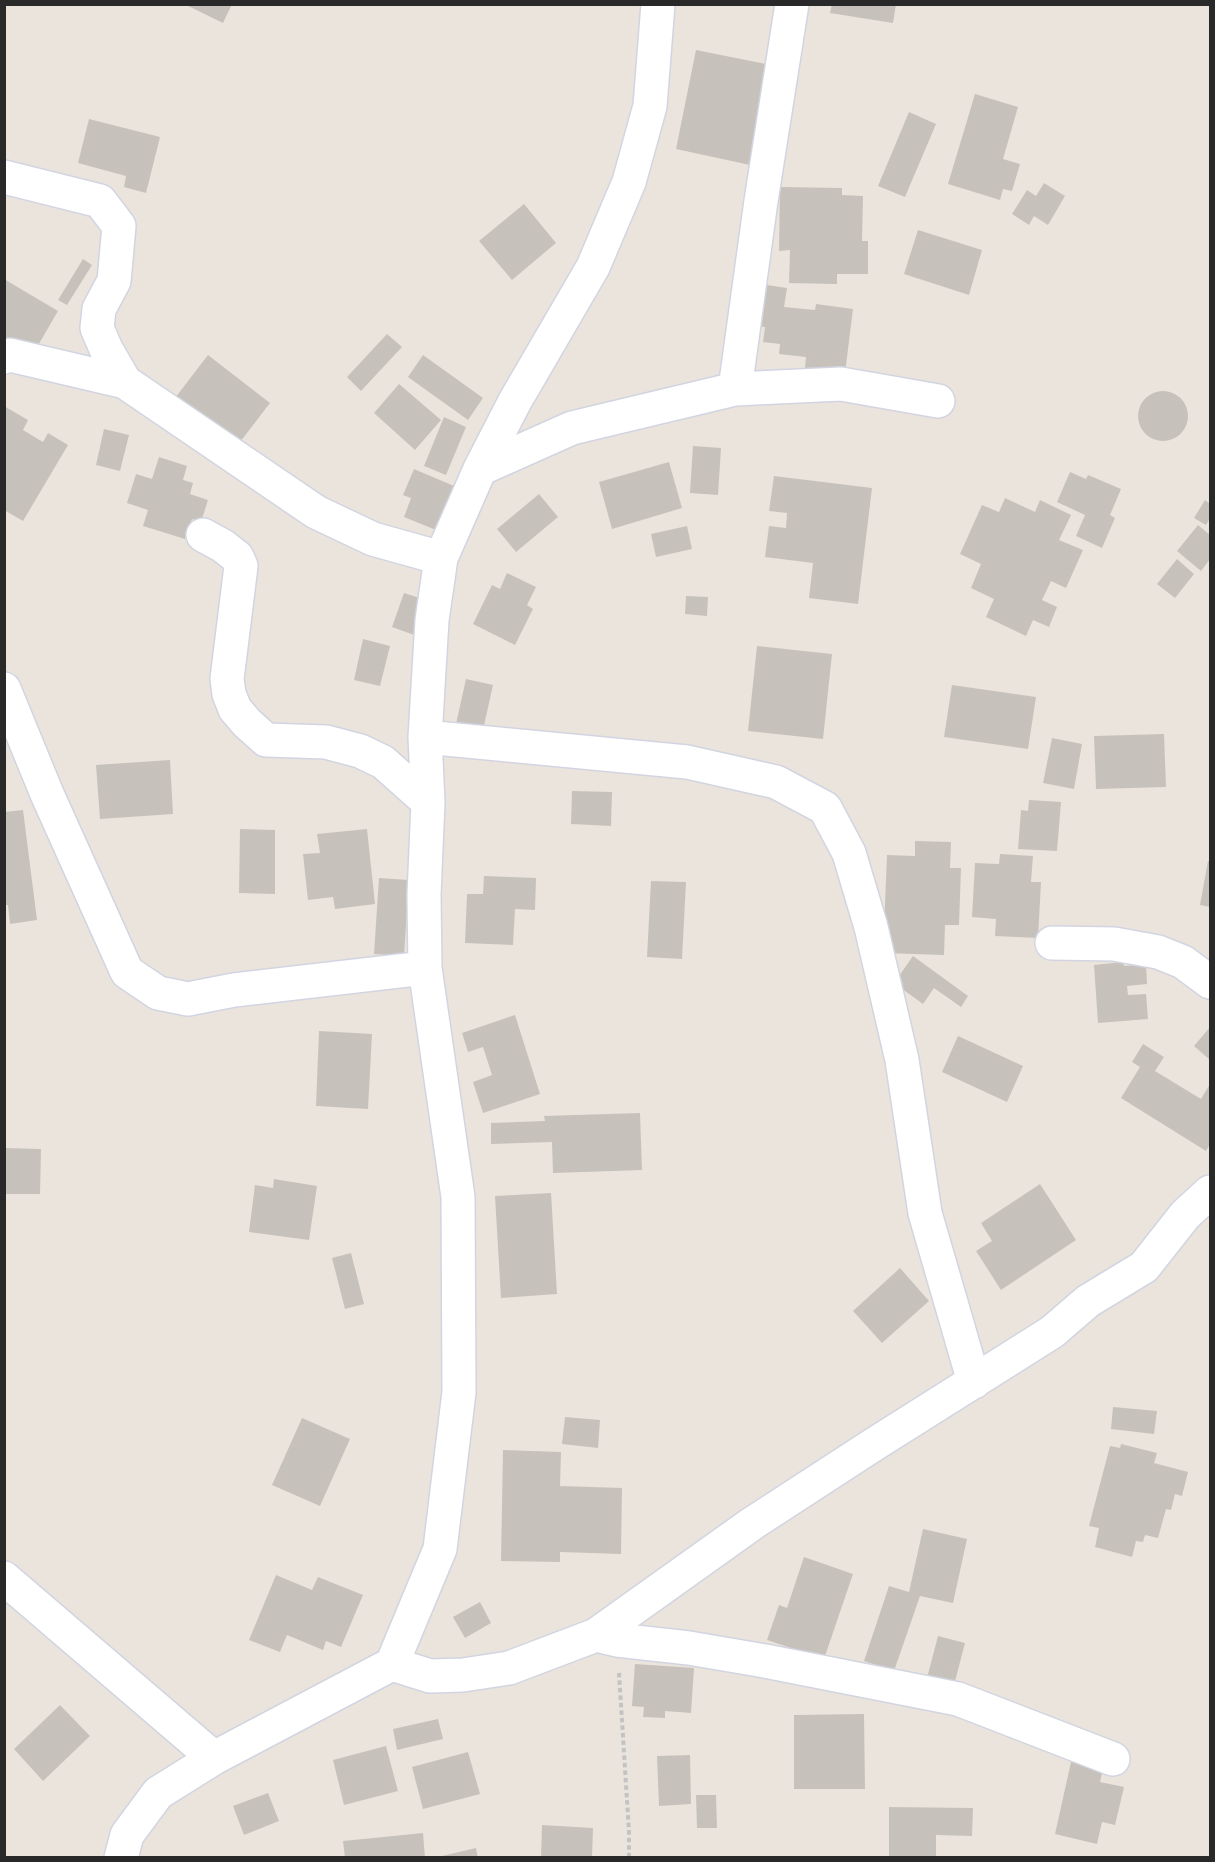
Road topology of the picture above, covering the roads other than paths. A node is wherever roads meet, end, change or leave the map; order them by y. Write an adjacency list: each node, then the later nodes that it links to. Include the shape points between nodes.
1 (658, 4): 8 (street, via 650,106 629,182 593,267)
2 (792, 4): 6 (street)
3 (4, 177): 5 (street, via 100,201 119,226 114,280 99,309 97,328)
4 (4, 357): 5 (street, via 10,355)
5 (125, 382): 10 (street, via 316,512 373,539)
6 (735, 388): 7 (street, via 841,384); 8 (street, via 572,428)
7 (938, 401)
8 (480, 469): 10 (street)
9 (203, 535): 13 (street, via 237,556 241,566 227,680 235,709 266,740 326,742 383,762)
10 (441, 558): 12 (street, via 432,620)
11 (4, 689): 15 (street, via 127,972 158,993 188,999)
12 (425, 737): 13 (street); 18 (street, via 687,762 776,782 825,808 849,853 871,927 902,1060 924,1213)
13 (428, 802): 15 (street)
14 (1052, 943): 16 (street, via 1114,944 1158,952 1183,962)
15 (425, 968): 21 (street, via 458,1197 459,1392 440,1550)
16 (1210, 982)
17 (1210, 1192): 18 (street, via 1185,1215 1144,1267 1088,1301 1052,1332)
18 (974, 1382): 20 (street, via 753,1523)
19 (4, 1578): 22 (street)
20 (607, 1638): 21 (street, via 509,1668 463,1675 430,1676); 23 (street, via 700,1650 958,1699)
21 (392, 1664): 22 (street)
22 (214, 1758): 24 (street, via 158,1794 127,1835)
23 (1113, 1760)
24 (121, 1857)

